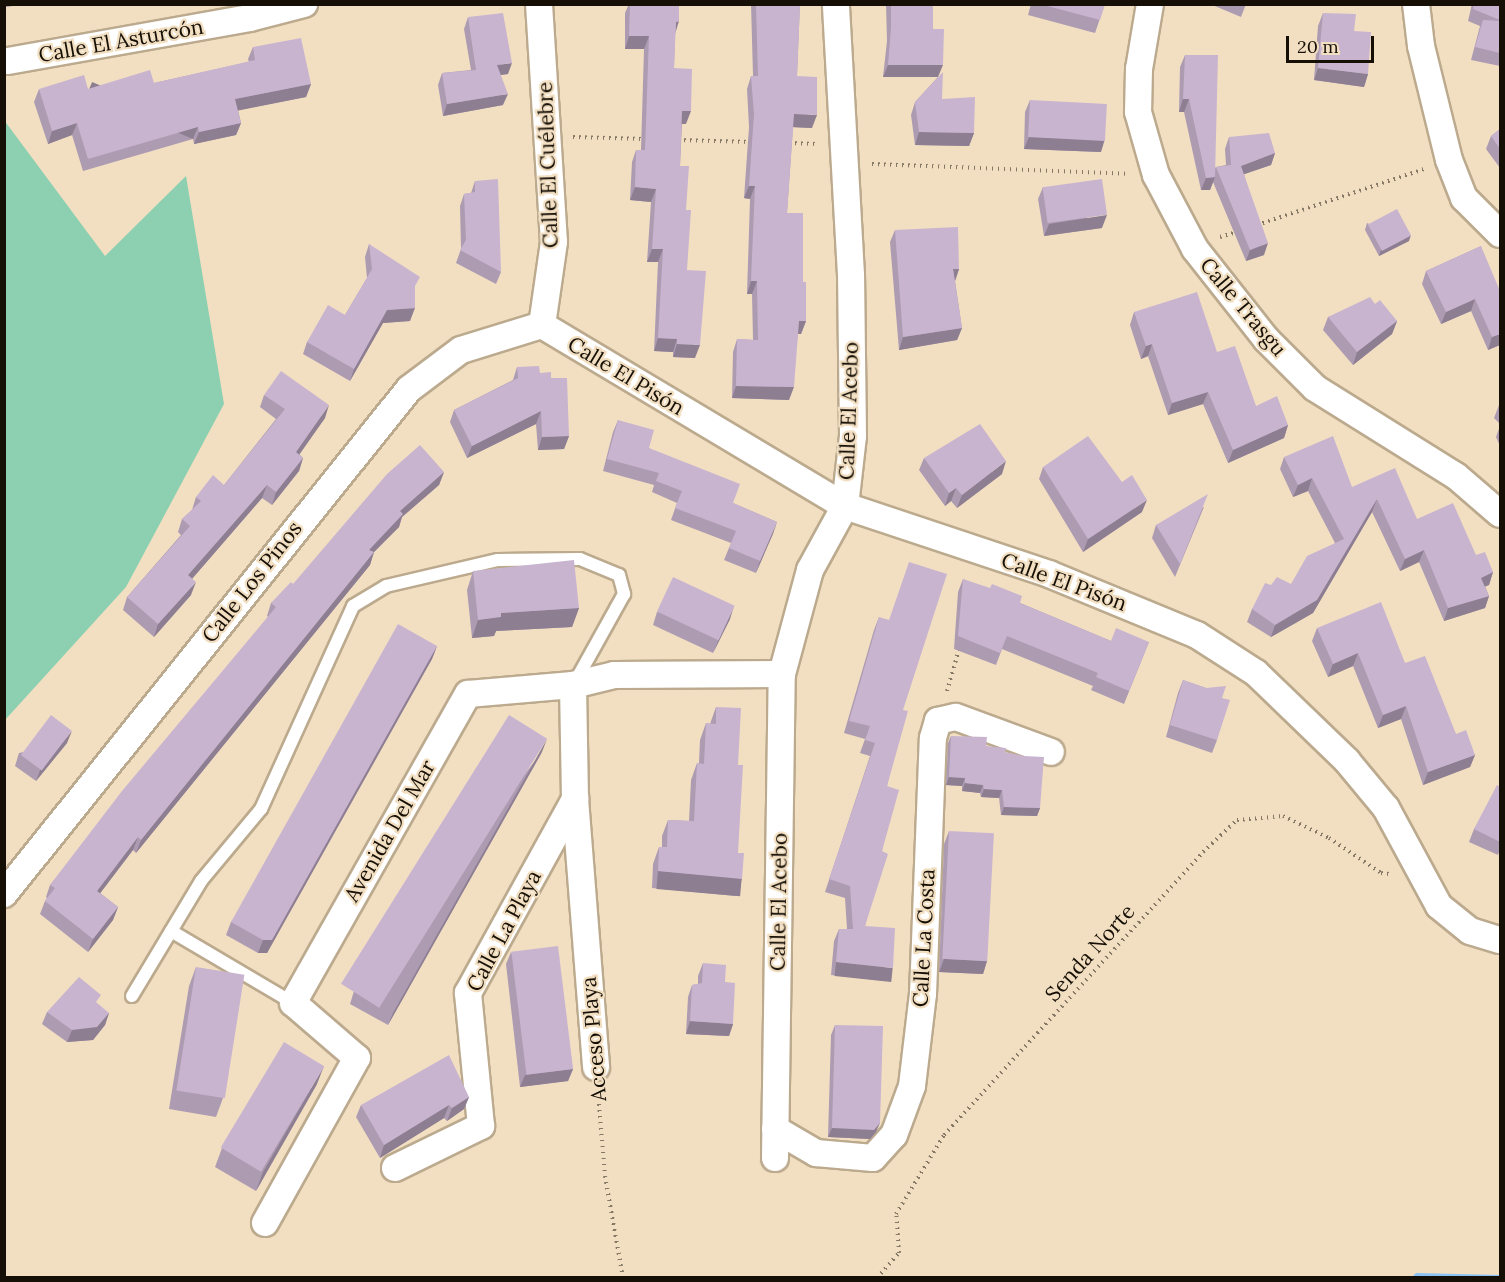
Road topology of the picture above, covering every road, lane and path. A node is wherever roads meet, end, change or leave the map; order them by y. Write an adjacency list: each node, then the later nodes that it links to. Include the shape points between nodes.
1 (304, 4): 6 (street, Calle El Asturcón, via 250,18)
2 (539, 4): 7 (street, Calle El Cuélebre)
3 (836, 4): 12 (street, Calle El Acebo)
4 (1150, 4): 14 (street, Calle Trasgu, via 1139,69 1138,112)
5 (1416, 4): 13 (street, via 1421,46)
6 (8, 61)
7 (550, 136): 8 (path); 17 (street, Calle El Cuélebre, via 554,242)
8 (646, 139)
9 (670, 140): 10 (path)
10 (754, 142)
11 (778, 143): 12 (path, via 826,144)
12 (844, 155): 14 (path, via 870,164); 18 (street, Calle El Acebo, via 853,436)
13 (1449, 160): 15 (street, via 1464,198); 16 (path)
14 (1156, 175): 16 (street, Calle Trasgu)
15 (1500, 234)
16 (1195, 249): 19 (street, Calle Trasgu, via 1266,339 1315,388 1456,476)
17 (542, 325): 18 (street, Calle El Pisón); 27 (street, Calle Los Pinos, via 461,350 409,389)
18 (845, 506): 21 (street, Calle El Acebo, via 810,570); 26 (street, Calle El Pisón, via 1049,574 1197,635 1256,673 1347,761 1386,808)
19 (1500, 514)
20 (961, 643): 23 (path)
21 (782, 674): 22 (street, Avenida Del Mar, via 614,675); 33 (street, Calle El Acebo)
22 (573, 685): 25 (street, Calle La Playa); 28 (lane, via 624,594 619,575 580,559 498,560 386,586 353,606 261,809 201,881); 31 (street, Avenida Del Mar, via 468,694)
23 (938, 721): 24 (street, via 956,717); 33 (street, Calle La Costa, via 933,738 923,994 912,1086 894,1135 873,1158 816,1153)
24 (1051, 752)
25 (575, 799): 32 (street, Acceso Playa); 35 (street, Calle La Playa, via 468,993 481,1126)
26 (1420, 875): 29 (street, Calle El Pisón, via 1439,906 1470,931); 38 (path, Senda Norte, via 1382,873 1329,838 1283,816 1237,820 1203,852 944,1135 896,1214 899,1253)
27 (4, 894)
28 (171, 931): 30 (lane); 31 (lane)
29 (1500, 940)
30 (132, 996)
31 (292, 1003): 36 (street, via 357,1058)
32 (596, 1067): 37 (path, Acceso Playa, via 605,1176)
33 (775, 1129): 34 (street, Calle El Acebo)
34 (775, 1158)
35 (395, 1168)
36 (265, 1223)
37 (623, 1278)
38 (877, 1278)

